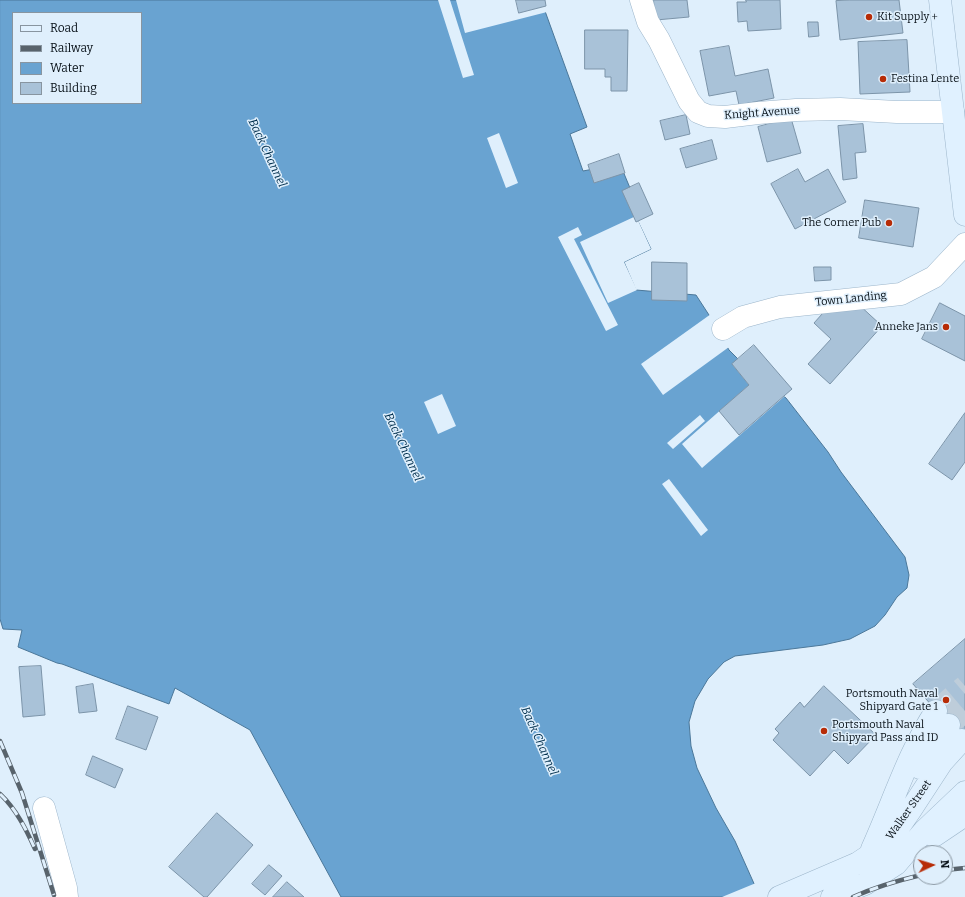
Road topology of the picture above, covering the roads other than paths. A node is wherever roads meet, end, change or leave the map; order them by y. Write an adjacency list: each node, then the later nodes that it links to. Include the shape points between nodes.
1 (641, 0): 3 (street, Knight Avenue, via 648,22 689,101 698,112 708,116 840,109)
2 (940, 0): 3 (street)
3 (953, 112): 4 (street)
4 (965, 215)
5 (965, 244): 6 (street, Town Landing, via 934,277 901,294 780,307 743,317)
6 (723, 329)
7 (965, 792): 11 (street, Walker Street, via 925,830)
8 (44, 808): 12 (street)
9 (965, 815): 11 (street)
10 (869, 856): 10 (street, Walker Street, via 894,834 951,751 949,725 929,722 903,774); 13 (street, Walker Street, via 858,864)
11 (896, 864): 14 (street, Walker Street, via 865,884)
12 (67, 897)
13 (779, 897)
14 (832, 897)

